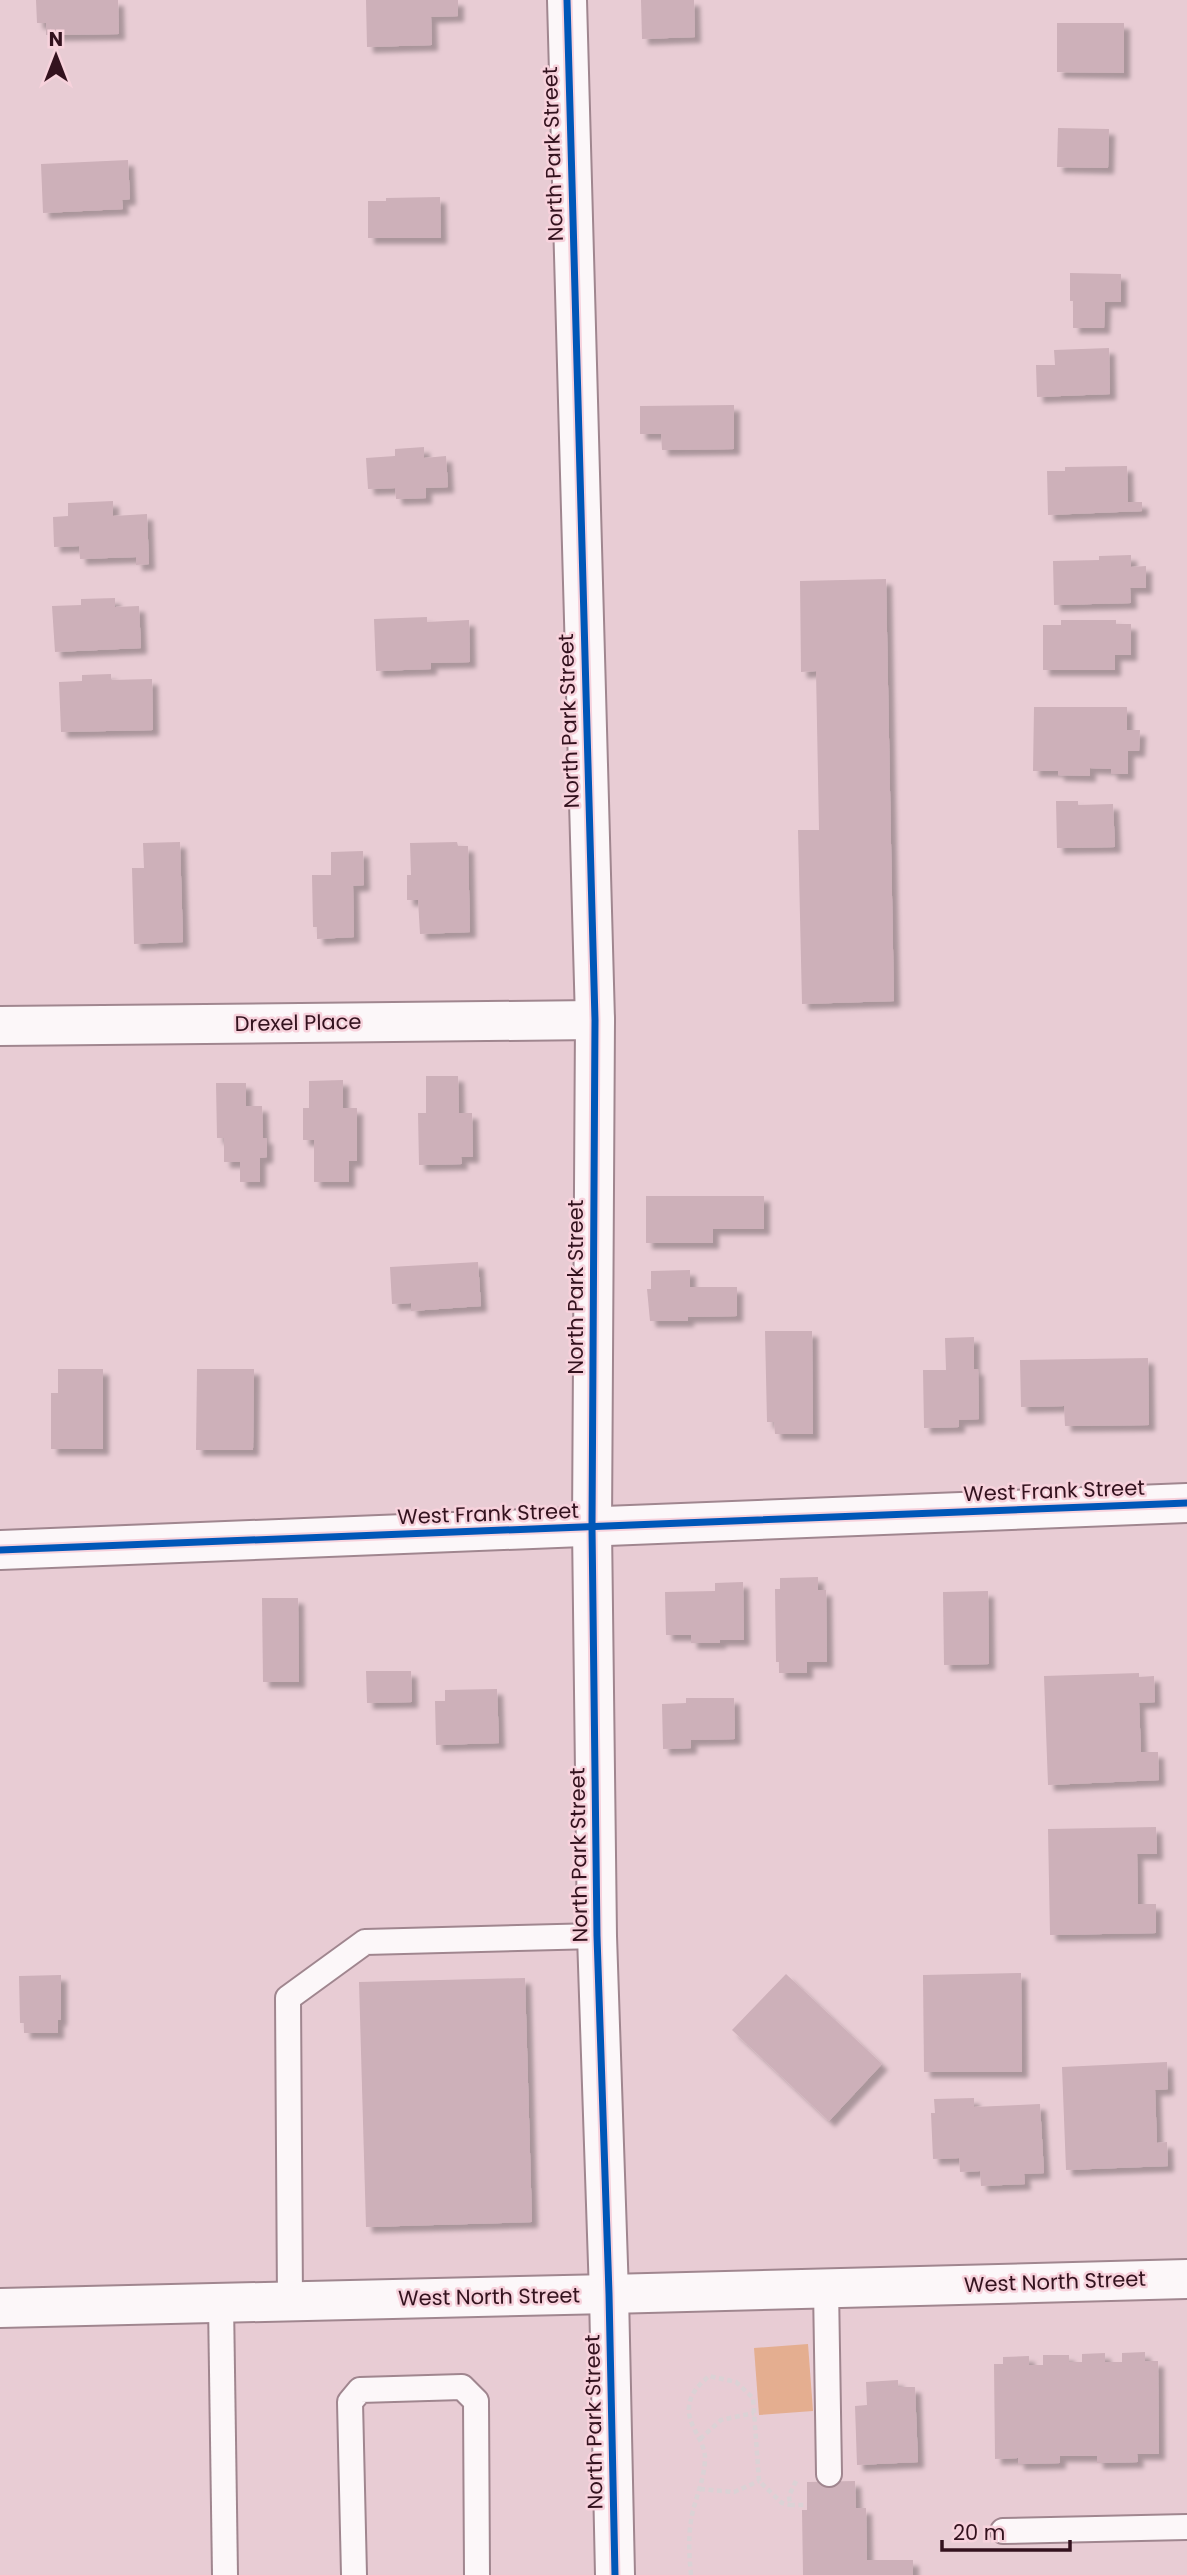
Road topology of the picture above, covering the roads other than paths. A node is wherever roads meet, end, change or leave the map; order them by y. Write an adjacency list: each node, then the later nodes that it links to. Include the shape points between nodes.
1 (567, 0): 2 (street, North Park Street)
2 (595, 1020): 3 (street, Drexel Place); 5 (street, North Park Street)
3 (0, 1026)
4 (1187, 1503): 5 (street, West Frank Street)
5 (593, 1527): 6 (street, West Frank Street); 7 (street, North Park Street)
6 (0, 1550)
7 (597, 1936): 10 (street, North Park Street); 11 (lane, via 365,1942 288,1998)
8 (1187, 2279): 9 (street, West North Street)
9 (826, 2288): 10 (street, West North Street); 14 (lane)
10 (609, 2294): 11 (street, West North Street); 20 (street, North Park Street)
11 (290, 2301): 12 (street, West North Street)
12 (221, 2303): 13 (street, West North Street); 17 (lane)
13 (0, 2308)
14 (829, 2474)
15 (1187, 2527): 16 (lane)
16 (1003, 2531)
17 (225, 2575)
18 (354, 2575): 19 (lane, via 350,2402 360,2390 462,2387 476,2401)
19 (477, 2575)
20 (615, 2575)

